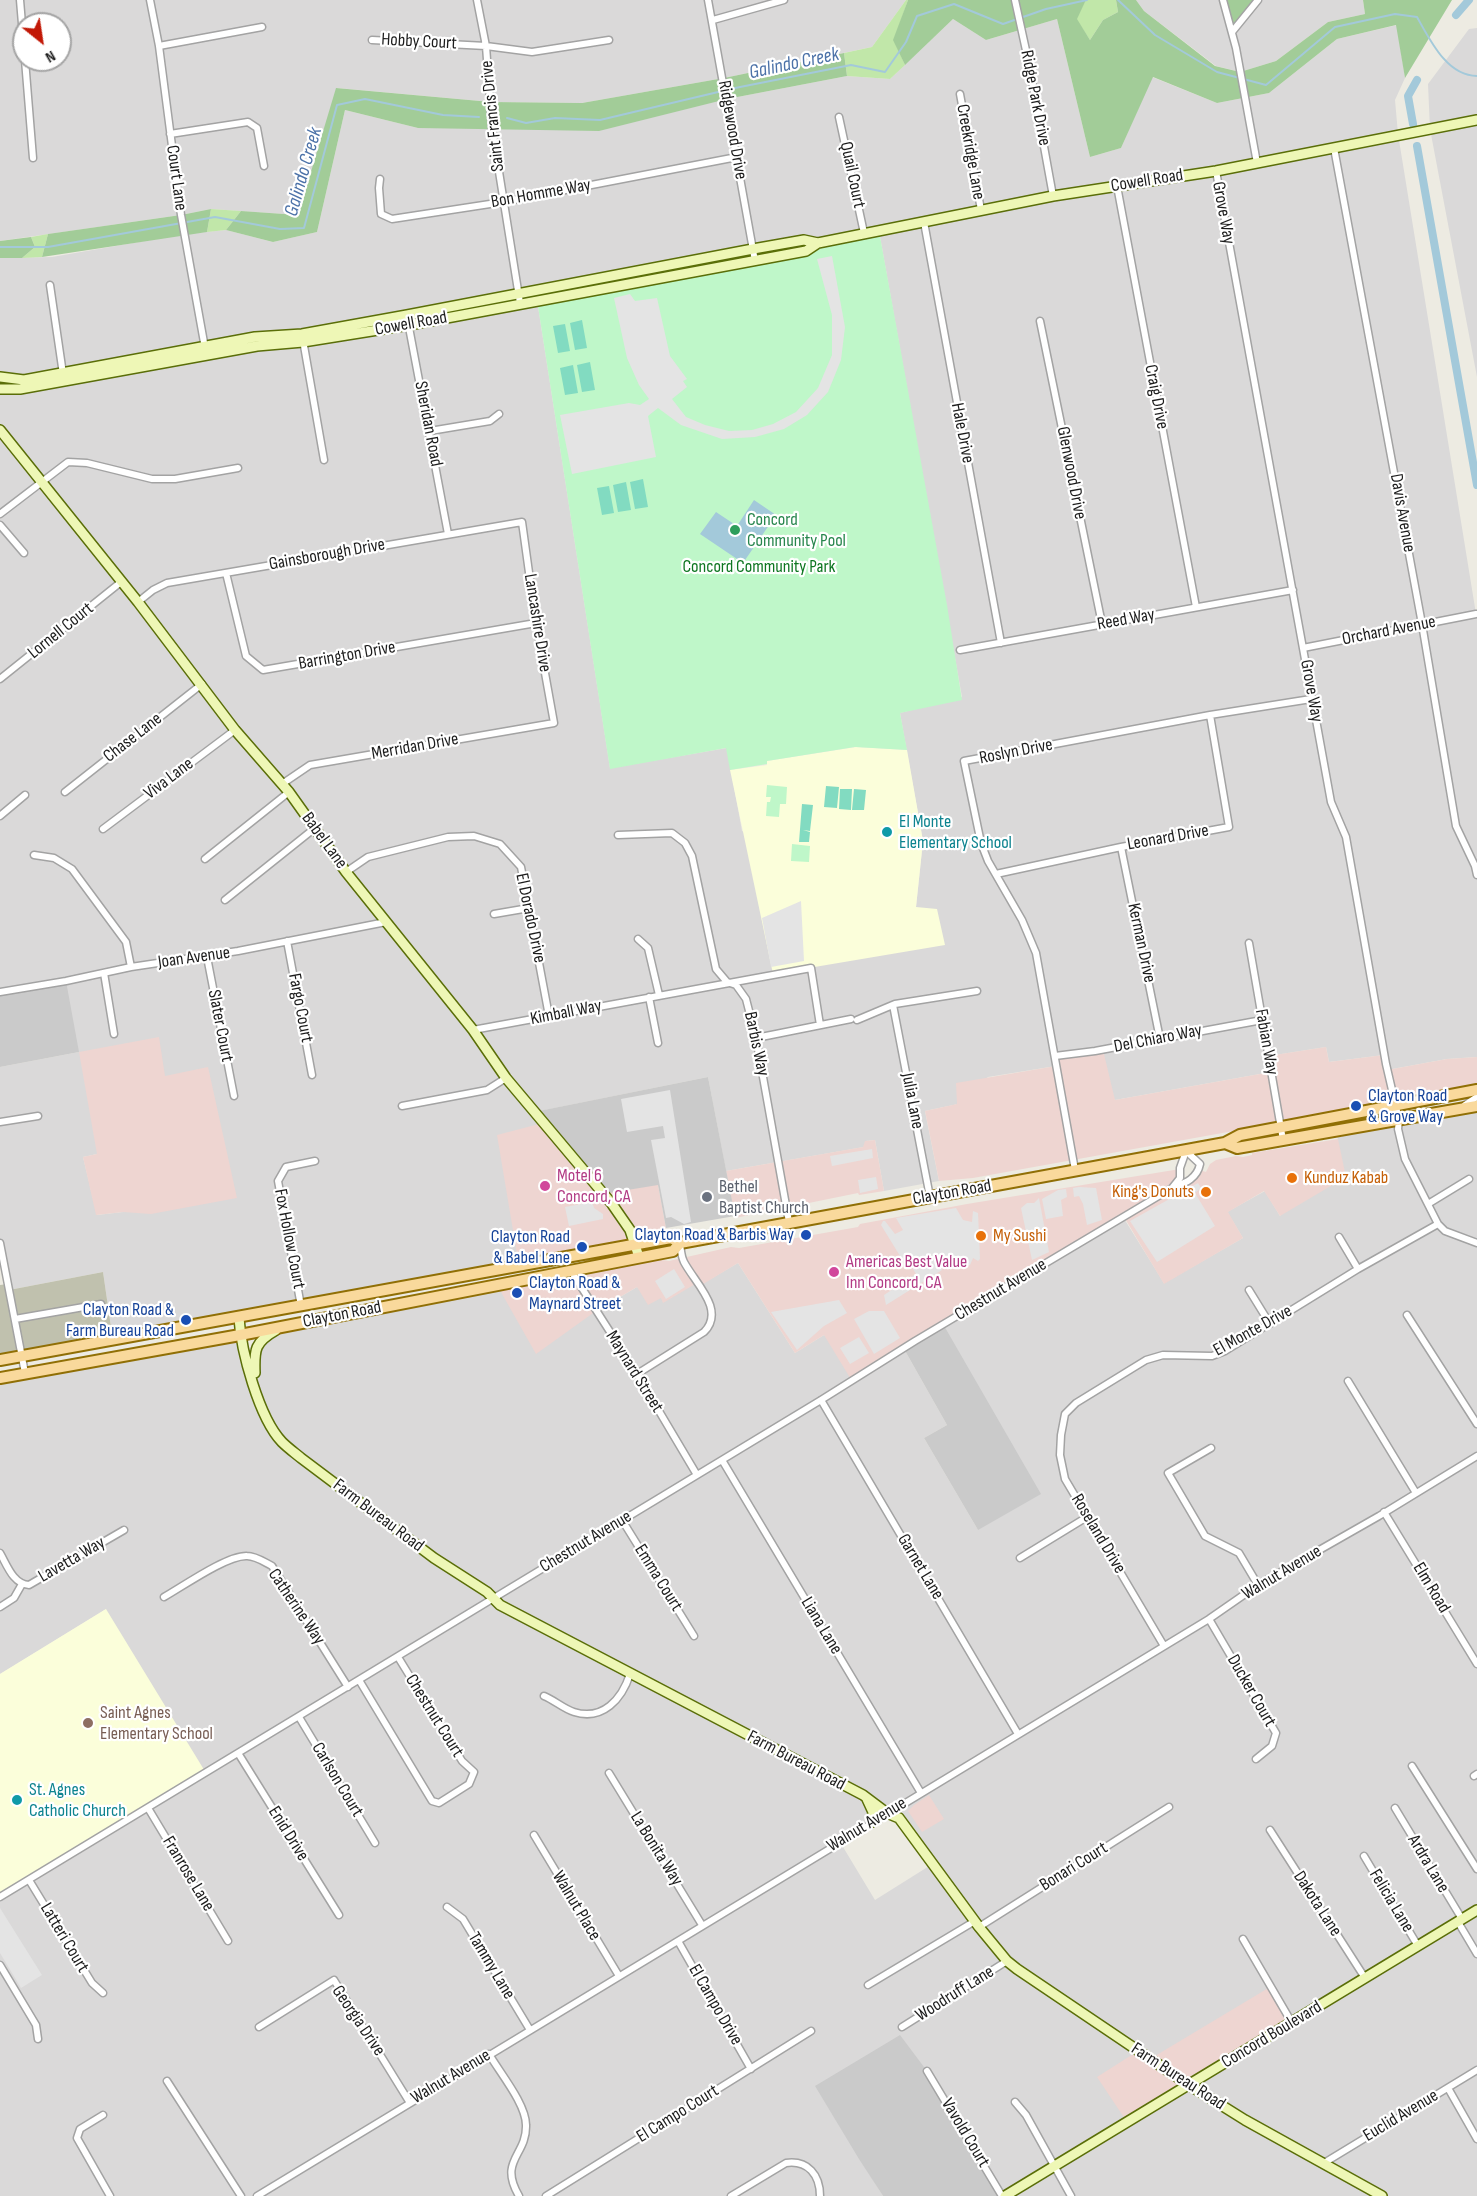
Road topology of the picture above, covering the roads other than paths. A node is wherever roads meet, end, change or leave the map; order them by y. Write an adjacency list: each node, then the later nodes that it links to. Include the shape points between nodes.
1 (150, 0): 13 (street, Court Lane)
2 (477, 0): 14 (street, Saint Francis Drive)
3 (708, 0): 8 (street, Ridgewood Drive)
4 (784, 0): 8 (street)
5 (1015, 0): 28 (street, Ridge Park Drive)
6 (1223, 0): 10 (street)
7 (1257, 0): 10 (street)
8 (713, 20): 21 (street, Ridgewood Drive)
9 (262, 27): 13 (street)
10 (1232, 32): 23 (street)
11 (372, 40): 14 (street, Hobby Court)
12 (609, 40): 14 (street, Hobby Court, via 532,52)
13 (159, 46): 19 (street, Court Lane)
14 (486, 46): 29 (street, Saint Francis Drive)
15 (26, 72): 22 (street)
16 (960, 94): 30 (street, Creekridge Lane)
17 (839, 117): 32 (street, Quail Court)
18 (1477, 120): 20 (street, Cowell Road)
19 (170, 134): 24 (street, via 248,122 257,128); 41 (street, Court Lane)
20 (1334, 148): 23 (street, Cowell Road); 64 (street, Davis Avenue)
21 (737, 157): 29 (street, Bon Homme Way); 34 (street, Ridgewood Drive)
22 (33, 158)
23 (1257, 163): 25 (street, Cowell Road)
24 (264, 166)
25 (1215, 171): 27 (street, Cowell Road); 58 (street, Grove Way)
26 (380, 179): 29 (street, Bon Homme Way, via 381,214 392,219)
27 (1117, 186): 28 (street, Cowell Road); 60 (street, Craig Drive)
28 (1053, 196): 30 (street, Cowell Road)
29 (503, 202): 37 (street, Saint Francis Drive)
30 (981, 210): 31 (street, Cowell Road)
31 (924, 222): 32 (street, Cowell Road); 65 (street, Hale Drive)
32 (864, 233): 33 (street, Cowell Road)
33 (818, 243): 34 (street, Cowell Road, via 804,240); 35 (street, Cowell Road, via 806,251)
34 (753, 249): 35 (street, Ridgewood Drive); 37 (street, Cowell Road)
35 (755, 261): 37 (street, Cowell Road, via 622,287)
36 (50, 285): 43 (street)
37 (519, 298): 38 (street, Cowell Road)
38 (408, 320): 40 (street, Cowell Road); 47 (street, Sheridan Road)
39 (1040, 321): 63 (street, Glenwood Drive)
40 (303, 338): 41 (street, Cowell Road, via 255,337); 48 (street)
41 (205, 350): 43 (street, Cowell Road)
42 (0, 377): 43 (street, Cowell Road)
43 (64, 377): 44 (street, Cowell Road, via 20,389)
44 (0, 389)
45 (499, 414): 47 (street, via 490,421)
46 (0, 430): 50 (street, Babel Lane)
47 (430, 431): 54 (street, Sheridan Road)
48 (324, 460)
49 (238, 468): 50 (street, via 152,479 68,462)
50 (40, 482): 51 (street); 57 (street, Babel Lane)
51 (0, 514)
52 (522, 522): 54 (street, Gainsborough Drive); 62 (street, Lancashire Drive)
53 (0, 525): 55 (street)
54 (448, 534): 56 (street, Gainsborough Drive)
55 (24, 553)
56 (226, 573): 59 (street, Gainsborough Drive, via 167,583); 62 (street, Barrington Drive, via 246,656 263,670)
57 (121, 582): 59 (street, Babel Lane); 68 (street, Lornell Court)
58 (1293, 590): 60 (street, Reed Way); 66 (street, Grove Way)
59 (138, 603): 69 (street, Babel Lane)
60 (1196, 607): 63 (street, Reed Way)
61 (1476, 614): 64 (street, Orchard Avenue)
62 (536, 623): 72 (street, Lancashire Drive)
63 (1102, 624): 65 (street, Reed Way)
64 (1422, 624): 66 (street, Orchard Avenue); 86 (street, Davis Avenue, via 1456,826)
65 (1001, 643): 67 (street, Reed Way)
66 (1303, 648): 70 (street, Grove Way)
67 (960, 650)
68 (0, 679)
69 (202, 684): 73 (street, Babel Lane); 75 (street, Chase Lane)
70 (1311, 699): 71 (street, Roslyn Drive); 118 (street, Grove Way, via 1331,802 1346,837)
71 (1210, 715): 81 (street, Leonard Drive, via 1229,827); 85 (street, Roslyn Drive, via 964,761 981,843)
72 (554, 723): 74 (street, Merridan Drive, via 310,765)
73 (235, 730): 74 (street, Babel Lane); 79 (street, Viva Lane)
74 (285, 788): 78 (street, Babel Lane); 83 (street)
75 (65, 792)
76 (24, 795): 77 (street)
77 (0, 816)
78 (315, 828): 84 (street, Babel Lane); 87 (street)
79 (103, 829)
80 (618, 835): 97 (street, Barbis Way, via 672,833 685,843 692,856 716,969)
81 (1121, 846): 85 (street, Leonard Drive); 109 (street, Kerman Drive)
82 (34, 855): 95 (street, via 54,858 72,869 126,942)
83 (205, 859)
84 (346, 872): 88 (street, El Dorado Drive, via 368,857 448,837 474,836 500,844 521,867); 90 (street, Babel Lane)
85 (996, 874): 111 (street, Roslyn Drive, via 1035,952)
86 (1477, 875)
87 (225, 900)
88 (529, 908): 89 (street); 103 (street, El Dorado Drive)
89 (494, 914)
90 (387, 921): 92 (street, Joan Avenue); 106 (street, Babel Lane)
91 (638, 939): 100 (street, via 648,948)
92 (287, 941): 94 (street, Joan Avenue); 112 (street, Fargo Court)
93 (1249, 944): 104 (street, Fabian Way)
94 (207, 957): 95 (street, Joan Avenue); 115 (street, Slater Court)
95 (131, 967): 96 (street, Joan Avenue)
96 (104, 973): 99 (street, Joan Avenue); 107 (street)
97 (727, 982): 100 (street, Kimball Way); 105 (street, Kimball Way, via 811,968); 108 (street, Barbis Way, via 736,985 746,999)
98 (977, 991): 102 (street)
99 (0, 992)
100 (659, 995): 101 (street, Kimball Way)
101 (648, 997): 103 (street, Kimball Way); 110 (street)
102 (894, 1005): 105 (street, via 854,1020); 132 (street, Julia Lane)
103 (549, 1016): 106 (street, Kimball Way)
104 (1262, 1020): 109 (street, Del Chiaro Way); 124 (street, Fabian Way)
105 (820, 1025): 108 (street)
106 (473, 1030): 113 (street, Babel Lane)
107 (114, 1034)
108 (756, 1038): 134 (street, Barbis Way)
109 (1160, 1039): 111 (street, Del Chiaro Way)
110 (658, 1043)
111 (1055, 1056): 129 (street, Roslyn Drive)
112 (312, 1075)
113 (507, 1078): 117 (street, via 487,1090); 140 (street, Babel Lane, via 612,1204)
114 (1477, 1090): 118 (main road, Clayton Road)
115 (234, 1096)
116 (1477, 1097): 120 (street)
117 (402, 1106)
118 (1394, 1106): 122 (street, Grove Way); 124 (main road, Clayton Road)
119 (1477, 1106): 120 (main road, Clayton Road)
120 (1459, 1109): 122 (main road, Clayton Road)
121 (38, 1116): 123 (street)
122 (1399, 1120): 125 (main road, Clayton Road); 133 (street, Grove Way, via 1405,1159)
123 (0, 1122)
124 (1281, 1127): 125 (street, Fabian Way); 126 (main road, Clayton Road, via 1240,1135)
125 (1283, 1140): 126 (main road, Clayton Road, via 1237,1148)
126 (1225, 1143): 127 (main road, Clayton Road)
127 (1186, 1151): 129 (main road, Clayton Road); 131 (street, via 1180,1178); 131 (street, Chestnut Avenue, via 1200,1164 1199,1170)
128 (315, 1161): 146 (street, Fox Hollow Court, via 286,1167 278,1181)
129 (1075, 1170): 132 (main road, Clayton Road)
130 (1469, 1179): 133 (street)
131 (1172, 1188): 160 (street, Chestnut Avenue)
132 (930, 1197): 134 (main road, Clayton Road)
133 (1428, 1204): 135 (street, Grove Way)
134 (789, 1222): 138 (main road, Clayton Road)
135 (1437, 1224): 139 (street); 142 (street, El Monte Drive)
136 (1339, 1237): 142 (street)
137 (0, 1243): 148 (street)
138 (680, 1243): 140 (main road, Clayton Road, via 671,1238); 141 (main road, Clayton Road, via 673,1251); 156 (street, via 684,1261 709,1303 711,1326)
139 (1477, 1243)
140 (636, 1244): 141 (street, Babel Lane); 146 (main road, Clayton Road)
141 (639, 1257): 143 (main road, Clayton Road)
142 (1358, 1269): 150 (street, El Monte Drive)
143 (571, 1270): 151 (main road, Clayton Road); 156 (street, Maynard Street)
144 (1249, 1290): 150 (street)
145 (101, 1304): 148 (street)
146 (301, 1306): 149 (main road, Clayton Road)
147 (1407, 1315): 162 (street)
148 (15, 1318): 153 (street)
149 (239, 1318): 152 (street, Farm Bureau Road); 153 (main road, Clayton Road)
150 (1270, 1324): 161 (street, El Monte Drive, via 1212,1356 1162,1354 1146,1360 1076,1403)
151 (281, 1327): 152 (main road, Clayton Road); 159 (street, via 256,1346)
152 (240, 1335): 155 (main road, Clayton Road); 159 (street, Farm Bureau Road)
153 (22, 1356): 154 (main road, Clayton Road); 155 (street)
154 (0, 1360)
155 (25, 1373): 157 (main road, Clayton Road)
156 (637, 1374): 166 (street, Maynard Street)
157 (0, 1378)
158 (1348, 1381): 167 (street)
159 (256, 1390): 177 (street, Farm Bureau Road, via 262,1409 282,1442)
160 (821, 1400): 165 (street, Chestnut Avenue); 189 (street, Garnet Lane)
161 (1065, 1414): 169 (street, Roseland Drive, via 1062,1467)
162 (1477, 1424)
163 (1211, 1448): 175 (street, via 1167,1473 1205,1536 1239,1553)
164 (1477, 1456): 167 (street, Walnut Avenue)
165 (722, 1460): 166 (street, Chestnut Avenue); 194 (street, Liana Lane)
166 (697, 1475): 170 (street, Chestnut Avenue)
167 (1416, 1493): 168 (street, Walnut Avenue)
168 (1384, 1512): 175 (street, Walnut Avenue); 183 (street, Elm Road)
169 (1087, 1517): 173 (street); 181 (street, Roseland Drive)
170 (622, 1520): 177 (street, Chestnut Avenue); 180 (street, Emma Court)
171 (124, 1530): 174 (street, Lavetta Way, via 34,1583)
172 (0, 1553): 174 (street, Lavetta Way)
173 (1020, 1558)
174 (22, 1584): 178 (street, via 14,1598)
175 (1258, 1585): 179 (street, Walnut Avenue)
176 (164, 1598): 186 (street, Catherine Way, via 227,1560 255,1557 272,1566)
177 (494, 1599): 182 (street, Chestnut Avenue); 184 (street, Farm Bureau Road)
178 (0, 1607)
179 (1209, 1619): 181 (street, Walnut Avenue); 191 (street, Ducker Court, via 1276,1732 1272,1746)
180 (694, 1636)
181 (1164, 1646): 189 (street, Walnut Avenue)
182 (398, 1657): 185 (street, Chestnut Avenue); 185 (street, Chestnut Court, via 462,1761 474,1772 469,1784 440,1803 432,1800)
183 (1477, 1664)
184 (630, 1674): 187 (street, via 612,1706 595,1713 574,1712); 195 (street, Farm Bureau Road)
185 (360, 1680): 186 (street, Chestnut Avenue)
186 (348, 1687): 188 (street, Chestnut Avenue)
187 (544, 1696)
188 (299, 1717): 190 (street, Chestnut Avenue); 203 (street, Carlson Court)
189 (1018, 1734): 194 (street, Walnut Avenue)
190 (238, 1753): 197 (street, Chestnut Avenue); 210 (street, Enid Drive)
191 (1256, 1759)
192 (1412, 1766): 205 (street)
193 (609, 1773): 213 (street, La Bonita Way)
194 (921, 1793): 199 (street, Walnut Avenue)
195 (863, 1795): 199 (street, Farm Bureau Road); 200 (street, via 872,1807)
196 (1169, 1807): 212 (street, Bonari Court)
197 (148, 1808): 206 (street, Chestnut Avenue); 215 (street, Franrose Lane)
198 (1395, 1808): 211 (street, Ardra Lane)
199 (887, 1813): 200 (street, Walnut Avenue); 212 (street, Farm Bureau Road, via 899,1818)
200 (872, 1822): 213 (street, Walnut Avenue)
201 (1270, 1830): 222 (street, Dakota Lane)
202 (534, 1835): 221 (street, Walnut Place)
203 (375, 1843)
204 (1364, 1856): 217 (street, Felicia Lane)
205 (1477, 1869)
206 (29, 1880): 207 (street, Chestnut Avenue); 224 (street, Latteri Court, via 92,1983)
207 (0, 1897)
208 (447, 1907): 228 (street, Tammy Lane, via 463,1919)
209 (1477, 1910): 211 (street, Concord Boulevard)
210 (339, 1916)
211 (1460, 1921): 217 (street, Concord Boulevard); 218 (street, Ardra Lane)
212 (977, 1924): 219 (street, Farm Bureau Road); 223 (street, Bonari Court)
213 (702, 1925): 216 (street, Walnut Avenue)
214 (1243, 1940): 225 (street)
215 (228, 1941)
216 (678, 1941): 221 (street, Walnut Avenue); 232 (street, El Campo Drive)
217 (1418, 1946): 222 (street, Concord Boulevard)
218 (1477, 1954)
219 (1007, 1961): 227 (street, Woodruff Lane); 236 (street, Farm Bureau Road)
220 (0, 1965): 230 (street, via 36,2025)
221 (619, 1976): 228 (street, Walnut Avenue)
222 (1365, 1978): 225 (street, Concord Boulevard)
223 (868, 1985)
224 (103, 1993)
225 (1292, 2023): 236 (street, Concord Boulevard)
226 (259, 2027): 239 (street, Georgia Drive, via 334,1980)
227 (902, 2027)
228 (530, 2030): 231 (street, Walnut Avenue)
229 (811, 2031): 232 (street, El Campo Court)
230 (38, 2039)
231 (489, 2054): 239 (street, Walnut Avenue); 247 (street, via 525,2114 526,2134 511,2167 512,2183)
232 (751, 2069): 248 (street, El Campo Court)
233 (1477, 2070): 237 (street, Euclid Avenue)
234 (927, 2071): 251 (street, Vavold Court)
235 (167, 2081): 245 (street)
236 (1189, 2085): 242 (street, Farm Bureau Road); 243 (street, Concord Boulevard)
237 (1448, 2088): 241 (street); 242 (street, Euclid Avenue)
238 (1015, 2102): 243 (street)
239 (410, 2103): 246 (street, Walnut Avenue)
240 (103, 2115): 244 (street, via 80,2129 77,2138)
241 (1477, 2139)
242 (1324, 2163): 253 (street, Farm Bureau Road)
243 (1054, 2166): 251 (street, Concord Boulevard); 252 (street)
244 (111, 2196)
245 (241, 2196)
246 (257, 2196)
247 (519, 2196)
248 (546, 2196)
249 (731, 2196): 250 (street, via 786,2163 795,2162 805,2164 818,2179)
250 (820, 2196)
251 (1004, 2196)
252 (1071, 2196)
253 (1382, 2196)

